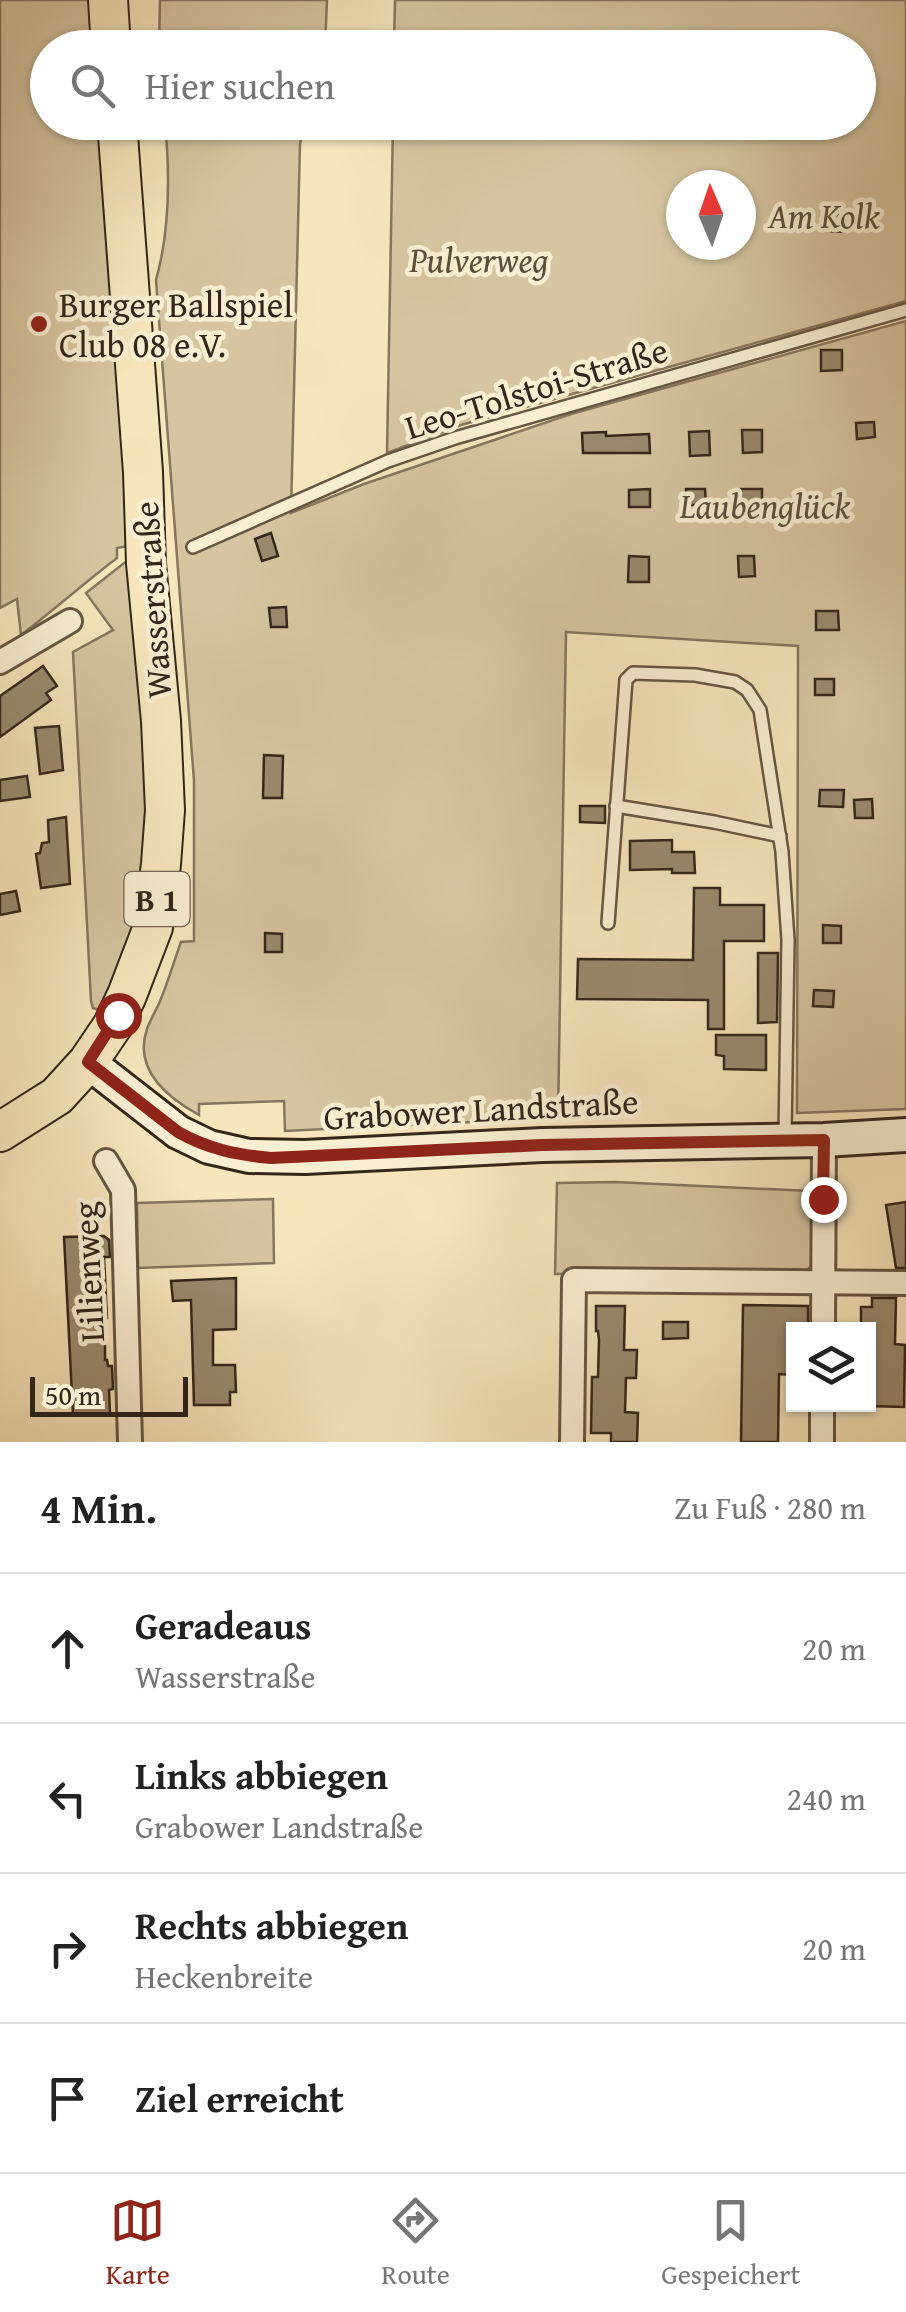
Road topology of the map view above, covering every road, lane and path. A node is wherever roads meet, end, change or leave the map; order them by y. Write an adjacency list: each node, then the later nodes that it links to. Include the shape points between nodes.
1 (108, 0): 2 (main road)
2 (110, 30)
3 (118, 140): 11 (main road, Wasserstraße / B 1, via 165,810 153,927 118,1015)
4 (906, 310): 5 (lane, Leo-Tolstoi-Straße, via 455,438)
5 (193, 548)
6 (70, 621): 7 (street)
7 (0, 662)
8 (616, 806): 9 (lane); 9 (lane, via 626,680 633,673 735,682 760,710); 10 (lane)
9 (780, 836): 14 (lane, via 788,940)
10 (608, 923)
11 (88, 1062): 12 (main road, B 1, via 56,1096); 14 (main road, Grabower Landstraße, via 178,1132 249,1156)
12 (0, 1132)
13 (906, 1135): 15 (main road, Grabower Landstraße)
14 (785, 1140): 15 (main road, Grabower Landstraße)
15 (824, 1140): 17 (street)
16 (106, 1161): 21 (street, Lilienweg, via 123,1190)
17 (823, 1282): 18 (street); 19 (street); 22 (street, via 574,1280)
18 (906, 1282)
19 (823, 1322)
20 (822, 1412): 23 (street)
21 (130, 1442)
22 (572, 1442)
23 (822, 1442)

